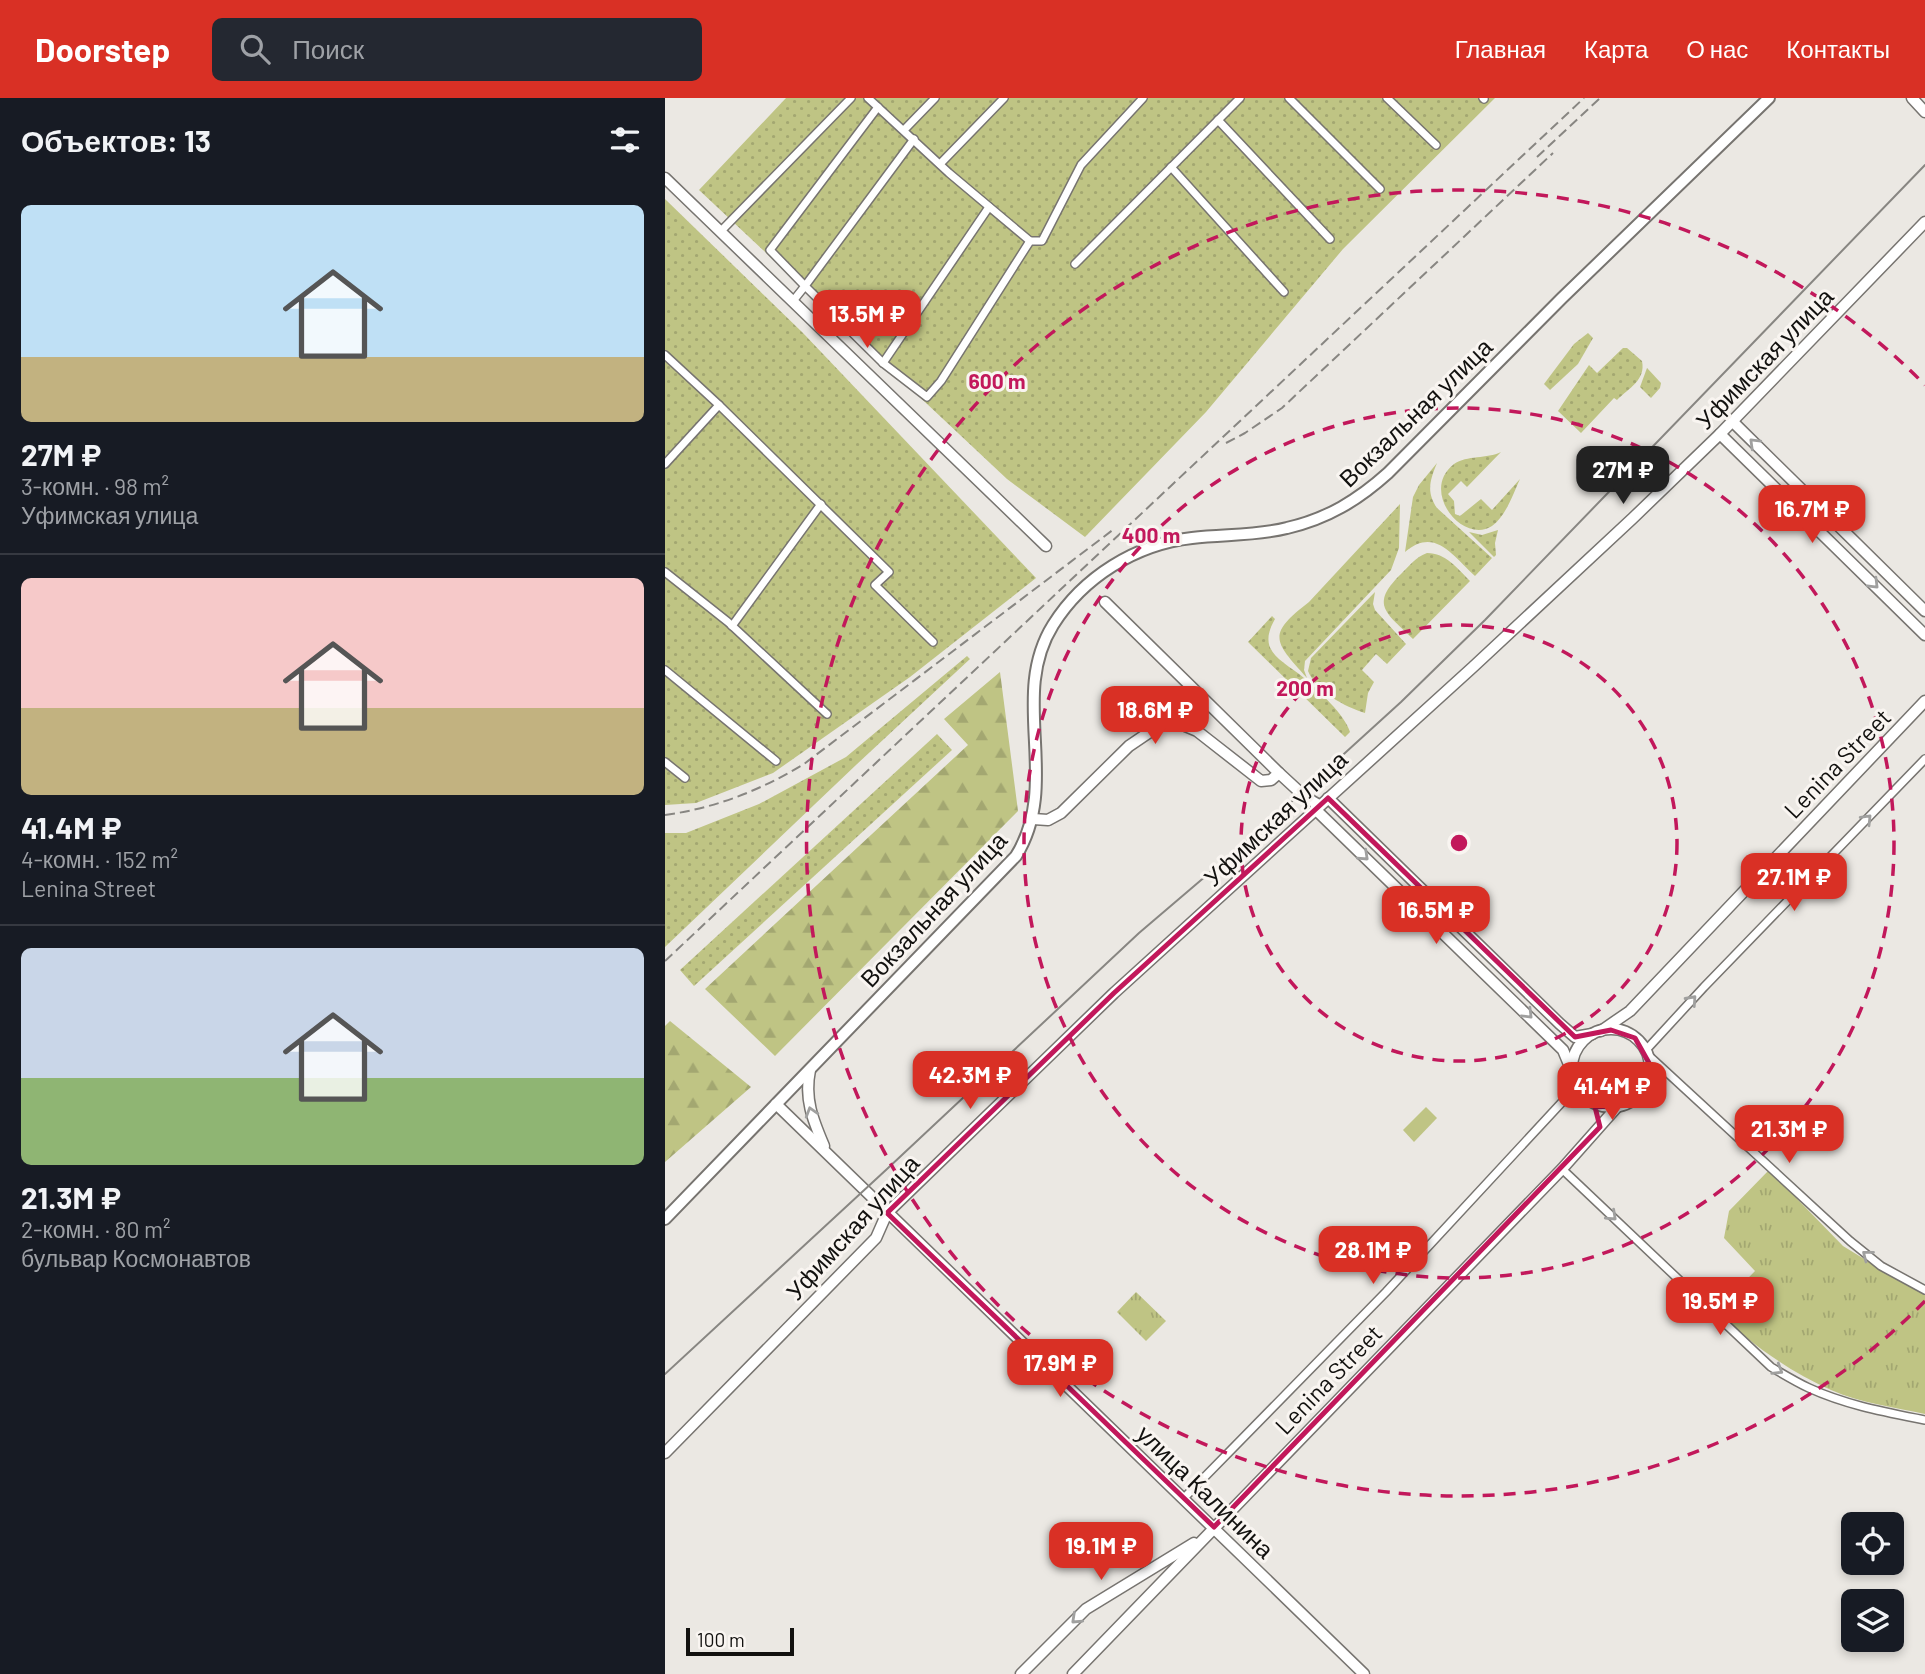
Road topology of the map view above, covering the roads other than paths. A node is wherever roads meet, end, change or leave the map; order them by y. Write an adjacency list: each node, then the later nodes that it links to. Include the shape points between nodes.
1 (851, 98): 23 (street)
2 (868, 98): 11 (street)
3 (935, 98): 14 (street)
4 (1004, 98): 17 (street)
5 (1143, 98): 25 (street, via 1081,165 1042,242)
6 (1240, 98): 13 (street)
7 (1289, 98): 20 (street)
8 (1387, 98): 16 (street)
9 (1769, 98): 56 (main road, Вокзальная улица, via 1358,498 1325,517 1285,529 1163,544 1120,561 1084,588 1053,625 1039,658 1034,688 1037,780)
10 (1912, 98): 12 (street)
11 (878, 107): 14 (street); 27 (street, via 769,250)
12 (1925, 111)
13 (1218, 120): 18 (street); 24 (street)
14 (904, 130): 15 (street)
15 (914, 139): 17 (street); 27 (street)
16 (1436, 145)
17 (940, 164): 21 (street)
18 (1171, 167): 26 (street); 28 (street)
19 (666, 182): 23 (street)
20 (1380, 189)
21 (989, 208): 25 (street); 31 (street)
22 (1925, 222): 33 (street, Уфимская улица)
23 (721, 231): 29 (street)
24 (1330, 239)
25 (1030, 241): 31 (street, via 927,397)
26 (1075, 264)
27 (805, 286): 29 (street); 31 (street)
28 (1284, 292)
29 (793, 301): 37 (street)
30 (665, 355): 32 (street)
31 (884, 363)
32 (719, 405): 35 (street); 36 (street)
33 (1732, 421): 34 (street, Уфимская улица); 38 (street, one-way to 33)
34 (1720, 434): 39 (street); 54 (street, Уфимская улица)
35 (665, 464)
36 (821, 504): 43 (street); 45 (street, via 890,572 876,584)
37 (1046, 546)
38 (1860, 546): 39 (street); 42 (street)
39 (1849, 559): 44 (street, one-way to 44)
40 (665, 572): 43 (street)
41 (1105, 602): 52 (street)
42 (1925, 611)
43 (732, 626): 48 (street)
44 (1925, 635)
45 (933, 642)
46 (665, 670): 50 (street)
47 (1925, 701): 57 (street, Lenina Street)
48 (827, 714)
49 (1925, 759): 60 (street, one-way to 49)
50 (776, 761)
51 (665, 762): 53 (street)
52 (1279, 773): 55 (street); 56 (street, via 1261,781 1197,731 1164,723 1129,747 1061,813 1048,820)
53 (685, 778)
54 (1328, 797): 55 (street, Уфимская улица); 58 (street, via 1560,1024 1575,1037)
55 (1317, 807): 62 (street, one-way to 62, via 1563,1050); 70 (street, Уфимская улица, via 1114,993)
56 (1033, 819): 61 (main road, Вокзальная улица, via 1024,843 1000,874)
57 (1630, 1011): 58 (street, Lenina Street); 59 (street)
58 (1597, 1033): 59 (street); 62 (street, Lenina Street, via 1576,1051)
59 (1629, 1034): 60 (street)
60 (1646, 1052): 66 (street, via 1650,1071 1645,1088 1633,1101); 72 (street, one-way to 60, via 1881,1266 1850,1241)
61 (810, 1070): 65 (main road, Вокзальная улица); 68 (street, one-way to 61, via 807,1096)
62 (1573, 1074): 63 (street)
63 (1577, 1086): 64 (street); 75 (street, Lenina Street, via 1386,1292)
64 (1594, 1103): 66 (street); 67 (street)
65 (776, 1104): 68 (street, улица Калинина); 71 (main road, Вокзальная улица)
66 (1617, 1107): 67 (street, Lenina Street)
67 (1600, 1128): 69 (street, Lenina Street)
68 (827, 1153): 70 (street, улица Калинина)
69 (1562, 1169): 73 (street, one-way to 73, via 1770,1367 1806,1387 1865,1409); 76 (street, Lenina Street)
70 (887, 1213): 74 (street, Уфимская улица, via 876,1238); 75 (street, улица Калинина)
71 (665, 1219)
72 (1925, 1290)
73 (1925, 1420)
74 (665, 1453)
75 (1184, 1498): 76 (street, улица Калинина)
76 (1214, 1527): 77 (street, Lenina Street, one-way to 77, via 1187,1549 1086,1609); 78 (street, Lenina Street); 79 (street, улица Калинина)
77 (1021, 1674)
78 (1073, 1674)
79 (1364, 1674)

